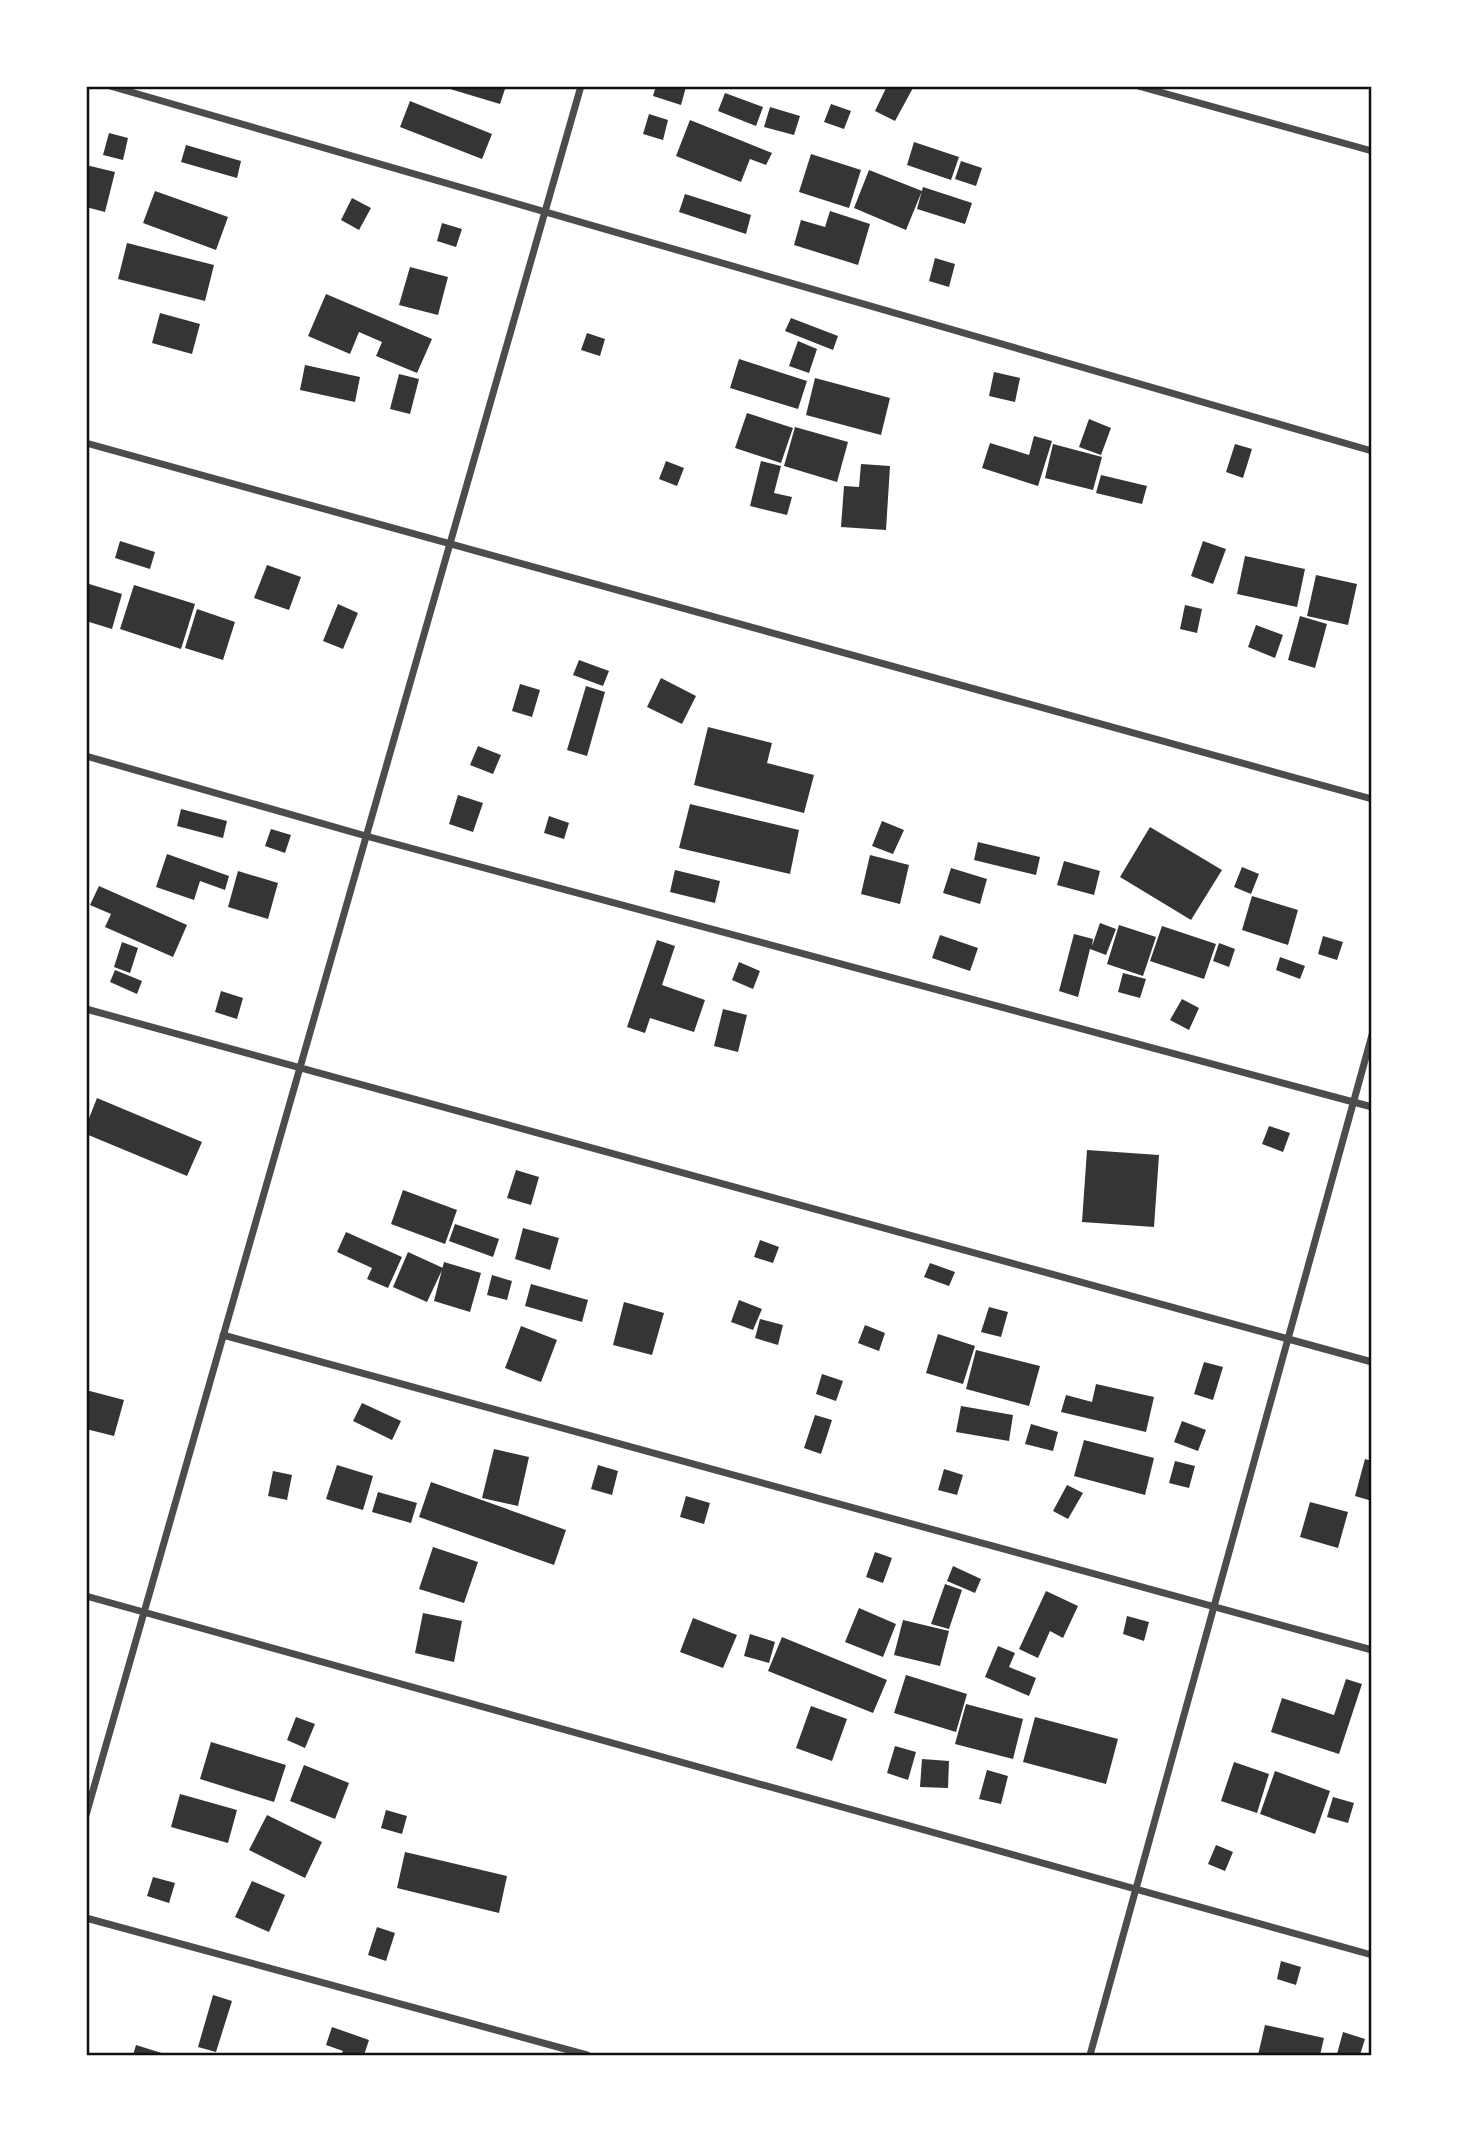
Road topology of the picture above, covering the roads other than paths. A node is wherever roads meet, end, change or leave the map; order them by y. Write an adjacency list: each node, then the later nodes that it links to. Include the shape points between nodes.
1 (110, 86): 5 (street)
2 (581, 86): 5 (street)
3 (1138, 86): 4 (street)
4 (1372, 151)
5 (545, 211): 7 (street); 8 (street)
6 (86, 443): 8 (street)
7 (1372, 451)
8 (449, 544): 10 (street); 11 (street)
9 (86, 756): 11 (street)
10 (1372, 799)
11 (366, 836): 14 (street); 15 (street)
12 (86, 1009): 14 (street)
13 (1372, 1035): 15 (street)
14 (300, 1068): 17 (street); 18 (street)
15 (1354, 1102): 16 (street); 18 (street)
16 (1372, 1107)
17 (223, 1335): 21 (street); 22 (street)
18 (1289, 1339): 19 (street); 21 (street)
19 (1372, 1362)
20 (86, 1596): 22 (street)
21 (1215, 1607): 23 (street); 25 (street)
22 (144, 1612): 24 (street); 25 (street)
23 (1372, 1650)
24 (86, 1815)
25 (1137, 1890): 27 (street); 29 (street)
26 (86, 1918): 28 (street)
27 (1372, 1955)
28 (587, 2055)
29 (1090, 2055)

